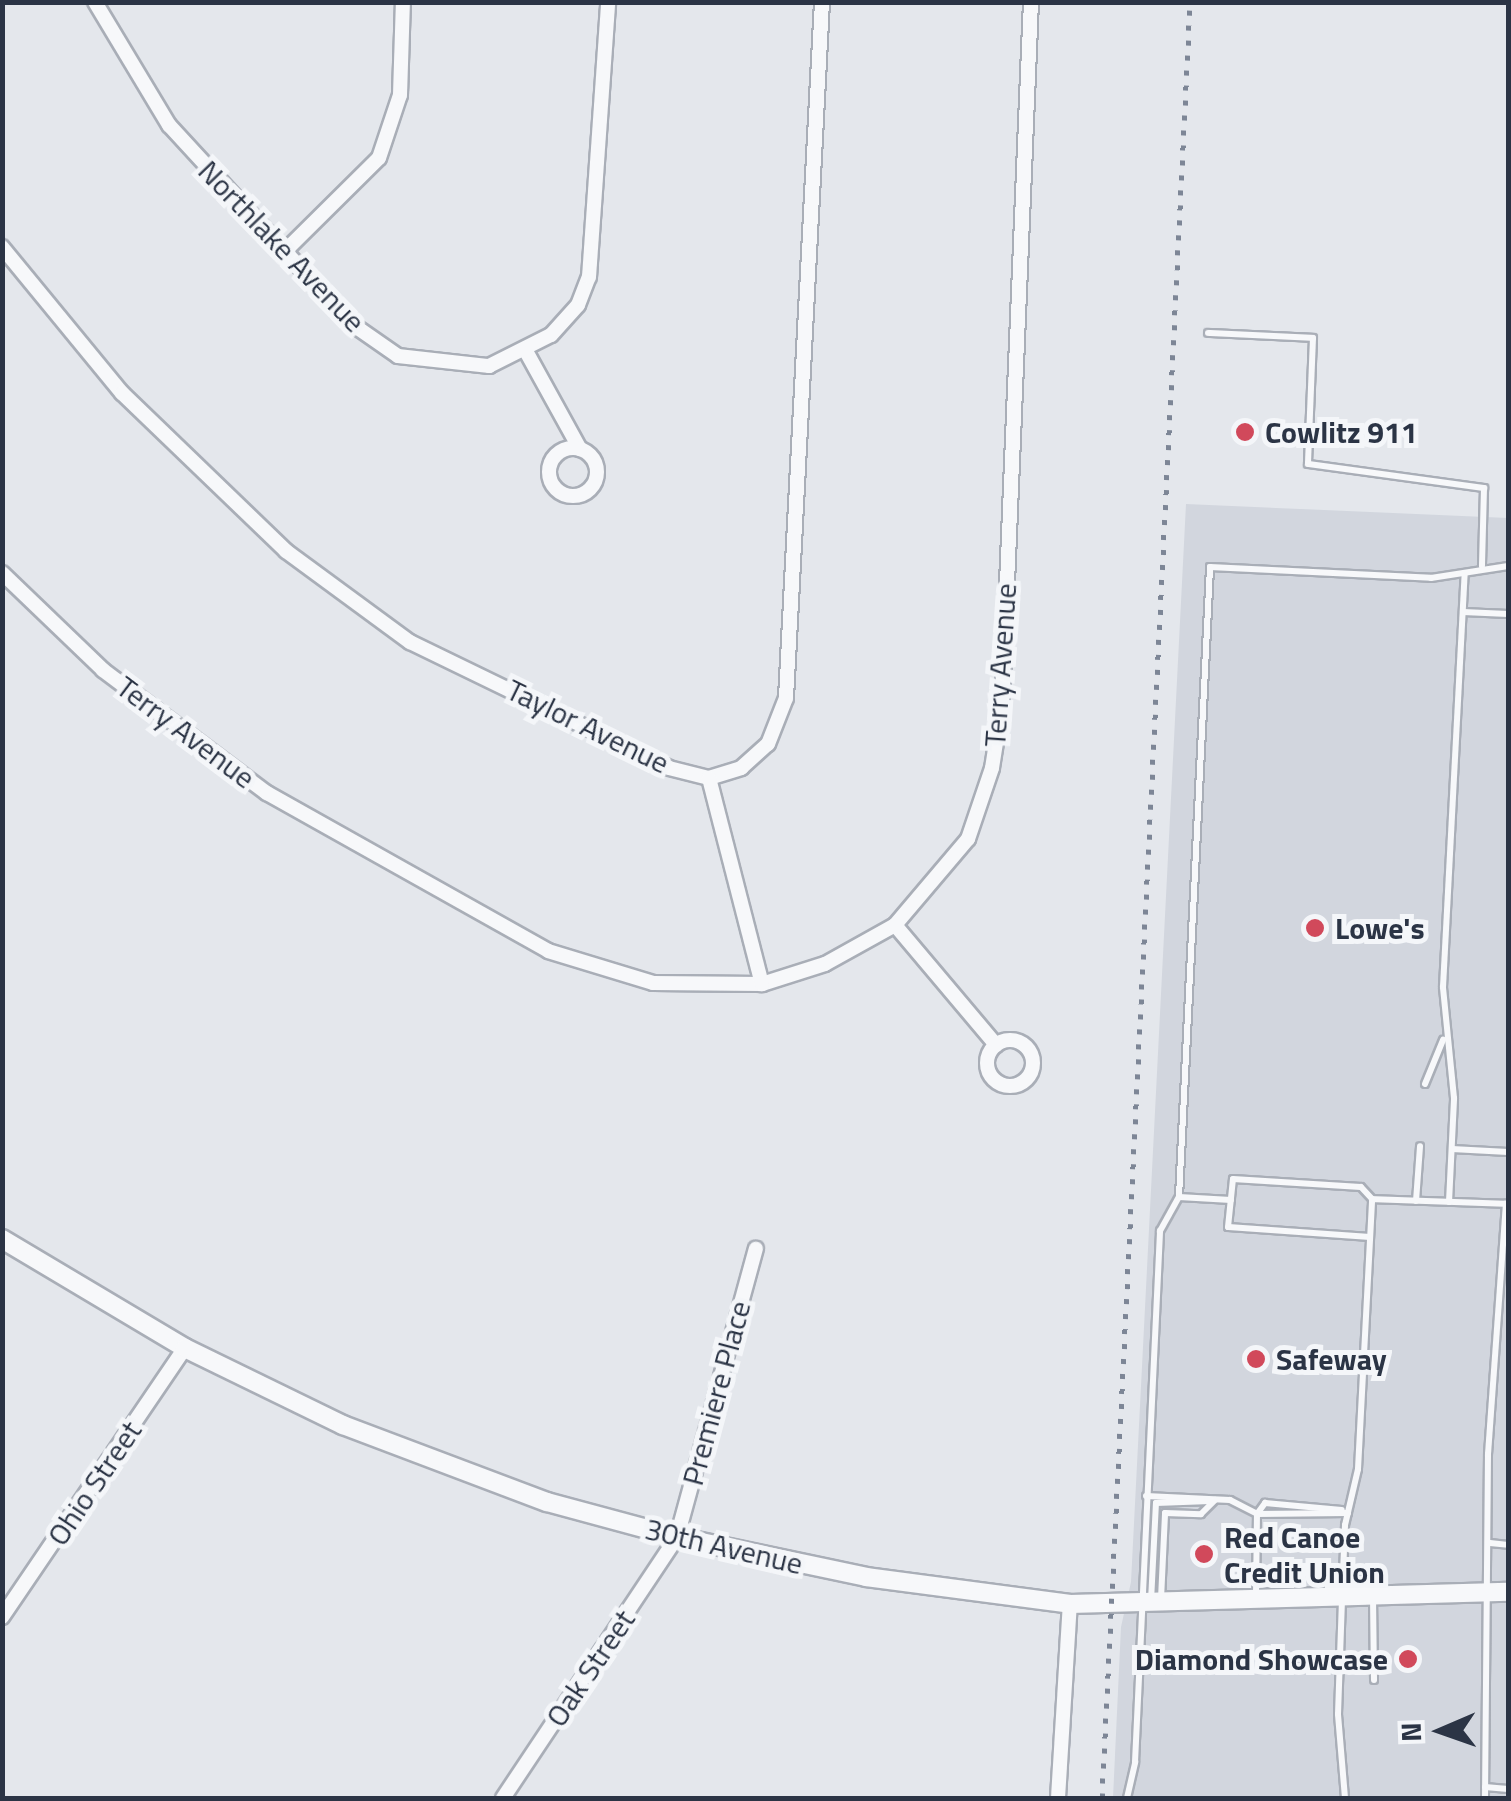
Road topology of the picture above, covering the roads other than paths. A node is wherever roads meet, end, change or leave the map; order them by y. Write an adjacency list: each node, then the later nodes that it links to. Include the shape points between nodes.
1 (95, 2): 7 (street, Northlake Avenue, via 168,124)
2 (403, 2): 7 (street, via 400,95 378,158)
3 (608, 2): 9 (street, Northlake Avenue, via 589,277 578,305)
4 (822, 2): 17 (street, Taylor Avenue, via 786,698 768,744 741,768)
5 (1031, 2): 18 (street, Terry Avenue, via 1002,705 992,768 968,839)
6 (2, 247): 17 (street, Taylor Avenue, via 122,393 286,550 410,642 669,768)
7 (282, 254): 9 (street, Northlake Avenue, via 352,324 398,356 490,366)
8 (1208, 333): 11 (lane, via 1314,338 1308,464 1484,488)
9 (527, 352): 10 (street)
10 (580, 448)
11 (1482, 566): 12 (lane); 14 (lane)
12 (1508, 566)
13 (2, 573): 19 (street, Terry Avenue, via 103,670 267,792 408,878 548,950 653,983)
14 (1465, 574): 15 (lane); 26 (lane, via 1210,567)
15 (1463, 612): 16 (lane); 20 (lane)
16 (1508, 614)
17 (709, 778): 19 (street)
18 (896, 925): 19 (street, Terry Avenue, via 824,964); 21 (street)
19 (762, 984)
20 (1444, 1039): 22 (lane); 24 (lane, via 1454,1098)
21 (996, 1045)
22 (1425, 1084)
23 (1420, 1146): 29 (lane)
24 (1452, 1149): 25 (lane); 30 (lane)
25 (1508, 1152)
26 (1179, 1197): 28 (lane); 37 (lane, via 1160,1232)
27 (1372, 1199): 28 (lane, via 1361,1188 1233,1179); 29 (lane); 32 (lane)
28 (1231, 1200): 32 (lane, via 1228,1227)
29 (1416, 1201): 30 (lane)
30 (1450, 1202): 31 (lane)
31 (1507, 1204): 35 (lane)
32 (1370, 1237): 39 (lane, via 1358,1469)
33 (2, 1239): 36 (street, 30th Avenue)
34 (756, 1249): 41 (street, Premiere Place)
35 (1505, 1273): 42 (lane)
36 (185, 1348): 41 (street, 30th Avenue, via 342,1425 451,1469); 50 (street, Ohio Street)
37 (1146, 1496): 38 (lane); 49 (lane)
38 (1216, 1500): 40 (lane); 49 (lane, via 1202,1514 1164,1512); 49 (lane, via 1156,1503)
39 (1348, 1513): 40 (lane); 46 (lane)
40 (1257, 1514): 47 (lane)
41 (677, 1537): 48 (street, 30th Avenue, via 866,1577); 54 (street, Oak Street)
42 (1490, 1544): 43 (lane); 44 (lane)
43 (1508, 1544)
44 (1500, 1592): 45 (street, 30th Avenue); 52 (lane)
45 (1373, 1596): 46 (street, 30th Avenue); 51 (lane)
46 (1342, 1597): 47 (street, 30th Avenue); 57 (lane, via 1338,1714)
47 (1256, 1600): 49 (street, 30th Avenue)
48 (1070, 1604): 49 (street, 30th Avenue); 55 (street)
49 (1151, 1604): 56 (lane)
50 (2, 1617)
51 (1374, 1680)
52 (1485, 1788): 53 (lane); 58 (lane)
53 (1508, 1789)
54 (504, 1798)
55 (1058, 1798)
56 (1127, 1798)
57 (1345, 1798)
58 (1485, 1798)

